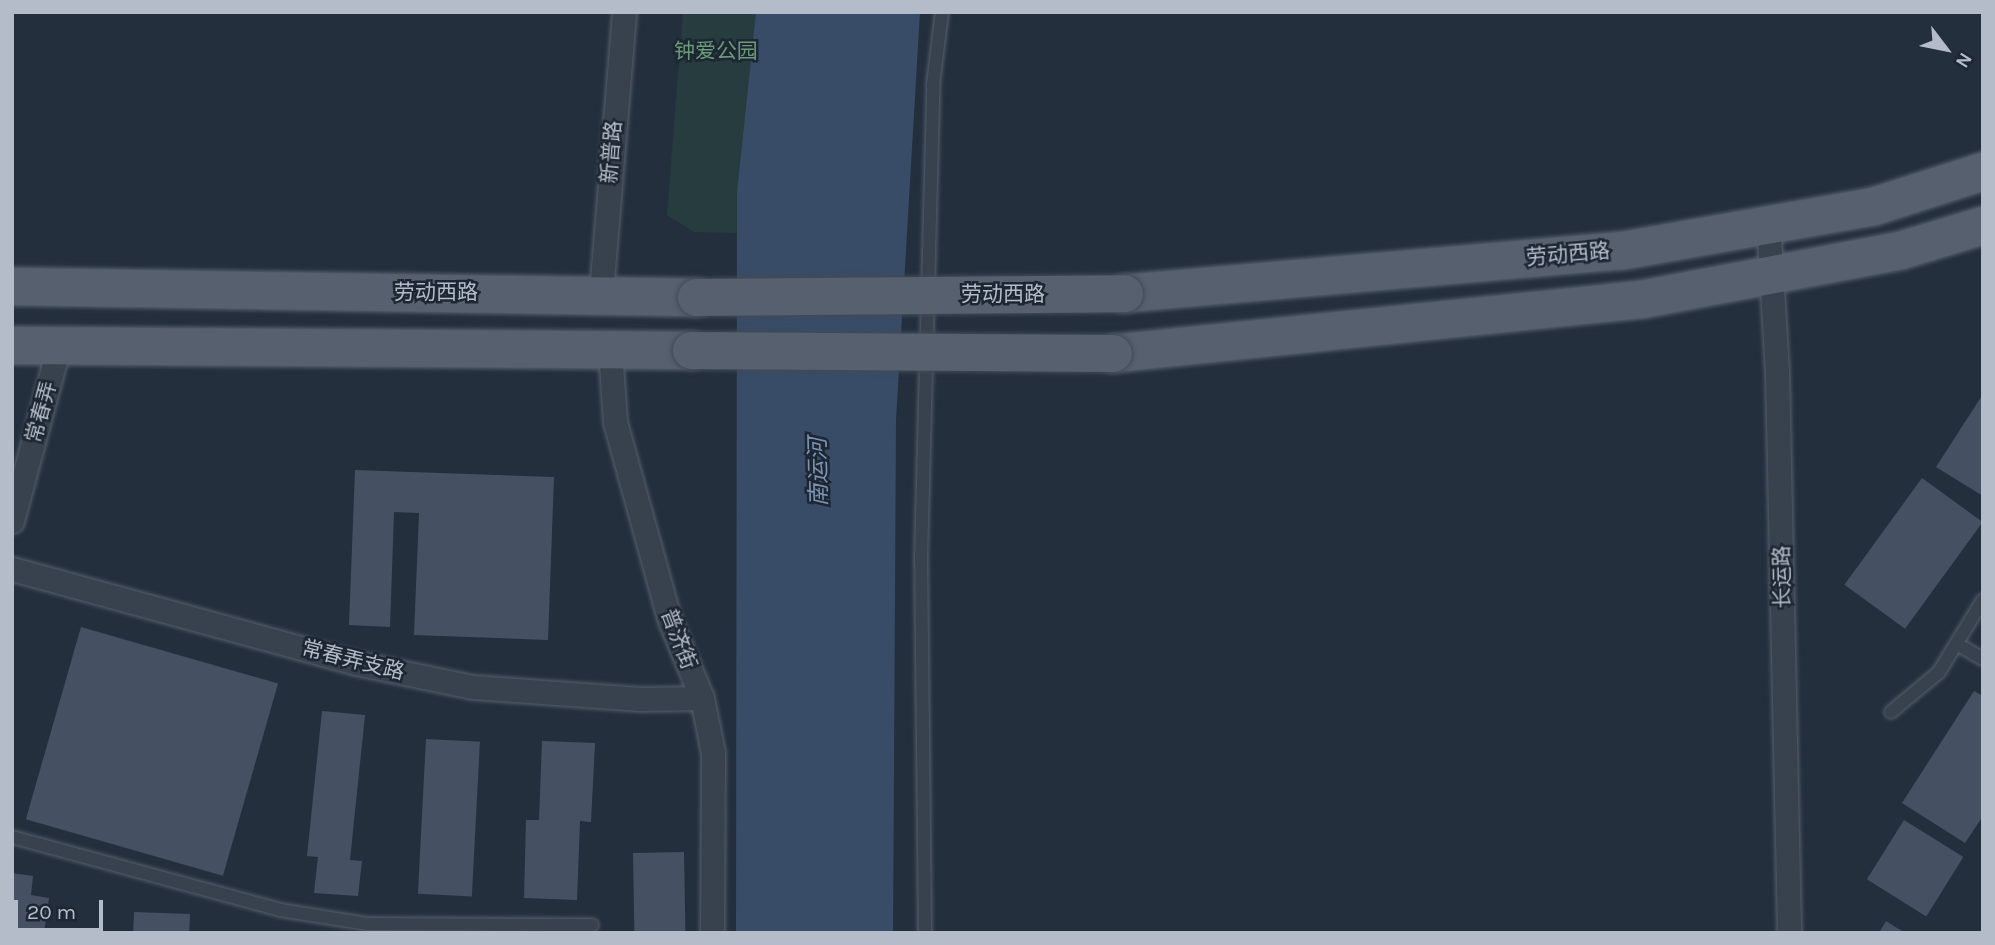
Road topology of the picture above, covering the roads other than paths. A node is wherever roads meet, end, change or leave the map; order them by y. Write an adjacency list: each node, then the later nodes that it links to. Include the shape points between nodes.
1 (624, 12): 8 (street, 新普路)
2 (942, 12): 22 (lane, via 933,85 921,559)
3 (1983, 171): 4 (main road, 劳动西路, via 1873,206)
4 (1768, 222): 6 (street, 长运路); 8 (main road, 劳动西路, bridge, via 1623,250 1124,293 696,297)
5 (1983, 225): 6 (main road, via 1900,250)
6 (1772, 275): 11 (main road, bridge, via 1640,299 1113,353); 23 (street, 长运路)
7 (12, 286): 8 (main road, 劳动西路)
8 (601, 293)
9 (12, 345): 10 (main road)
10 (59, 345): 11 (main road); 12 (street, 常春弄)
11 (610, 350): 17 (street, 普济街, via 615,422 670,621)
12 (12, 521)
13 (12, 569): 17 (street, 常春弄支路, via 356,663 473,687 640,699)
14 (1983, 600): 15 (lane)
15 (1957, 644): 16 (lane); 18 (lane, via 1939,672)
16 (1983, 659)
17 (702, 698): 21 (street, 普济街, via 713,753)
18 (1891, 712)
19 (12, 837): 20 (lane, via 318,916 367,924)
20 (592, 926)
21 (712, 933)
22 (925, 933)
23 (1789, 933)

